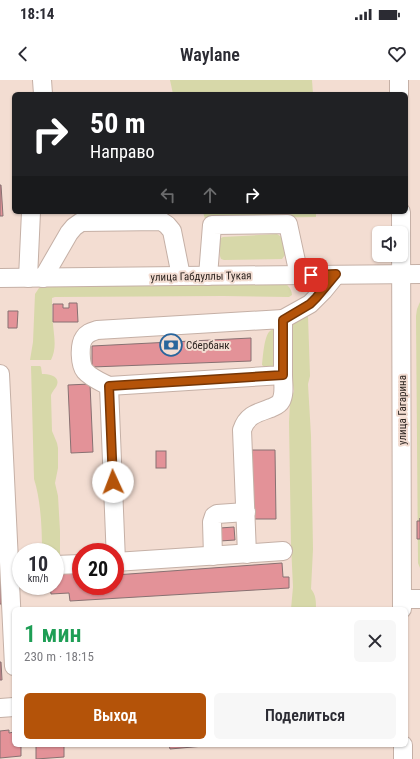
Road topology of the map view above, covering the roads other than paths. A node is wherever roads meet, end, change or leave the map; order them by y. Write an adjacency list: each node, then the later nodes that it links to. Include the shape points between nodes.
1 (42, 80): 3 (street)
2 (399, 80): 4 (street)
3 (42, 92)
4 (399, 92)
5 (31, 214): 14 (street)
6 (401, 214): 10 (street, улица Гагарина)
7 (336, 274): 9 (street, улица Габдуллы Тукая); 10 (street, улица Габдуллы Тукая); 15 (street, via 313,301)
8 (420, 274): 10 (street, улица Габдуллы Тукая)
9 (299, 275): 12 (street, улица Габдуллы Тукая); 12 (street, via 288,224 212,225)
10 (402, 275): 28 (street, улица Гагарина)
11 (181, 276): 12 (street, улица Габдуллы Тукая); 14 (street, улица Габдуллы Тукая); 14 (street, via 172,231 161,221 81,222 69,233)
12 (208, 276)
13 (0, 278): 14 (street, улица Габдуллы Тукая)
14 (35, 278)
15 (283, 320): 16 (street); 18 (street, via 91,332 81,344 82,363 91,376)
16 (283, 375): 18 (street); 20 (street, via 281,401 248,418 242,430)
17 (0, 383): 19 (street)
18 (109, 386): 21 (street)
19 (3, 503): 26 (street)
20 (246, 512): 23 (street); 24 (street, via 214,516)
21 (114, 543)
22 (283, 551): 23 (street)
23 (247, 554): 24 (street)
24 (213, 556): 25 (street)
25 (124, 561)
26 (10, 565): 29 (street)
27 (420, 599): 28 (street)
28 (402, 604)
29 (6, 621): 30 (street)
30 (12, 655)
31 (0, 708): 32 (street)
32 (12, 708)
33 (403, 747): 34 (street)
34 (403, 759)

